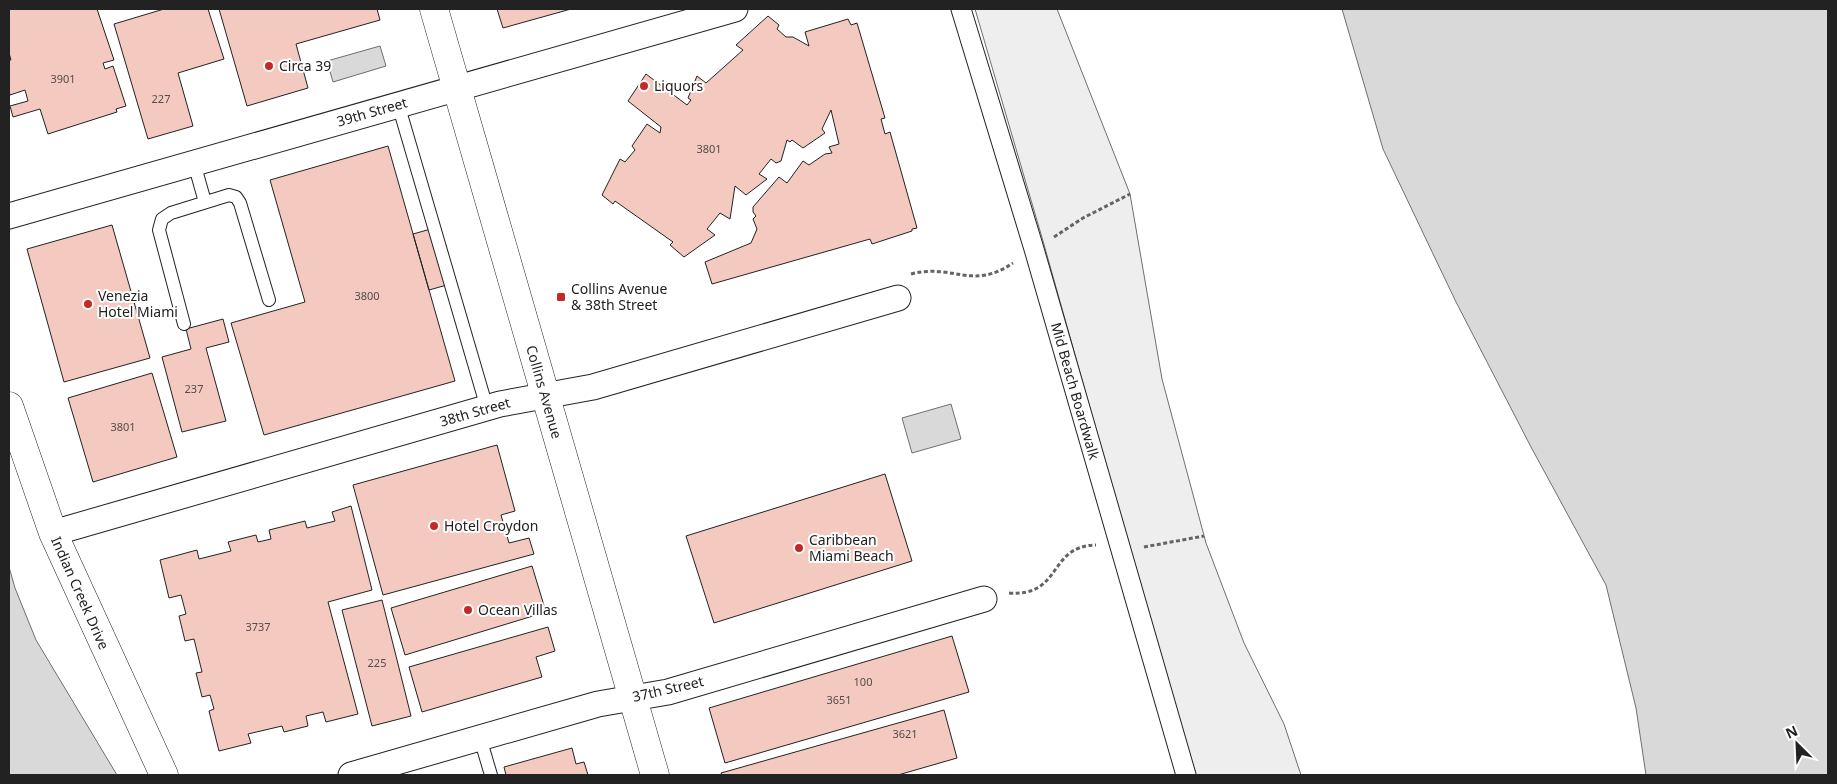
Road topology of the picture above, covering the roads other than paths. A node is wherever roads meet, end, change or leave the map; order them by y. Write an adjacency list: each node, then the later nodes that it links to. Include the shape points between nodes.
1 (434, 9): 4 (main road, Collins Avenue)
2 (735, 9): 4 (street, 39th Street)
3 (961, 9): 23 (street, Mid Beach Boardwalk)
4 (457, 87): 5 (street, 39th Street); 12 (main road, Collins Avenue)
5 (398, 104): 6 (street, 39th Street); 14 (lane)
6 (194, 163): 7 (lane); 8 (street, 39th Street)
7 (205, 202): 10 (lane, via 230,195 240,203); 11 (lane, via 171,213 162,219 159,230)
8 (9, 216)
9 (898, 298): 12 (street, 38th Street, via 593,386)
10 (269, 300)
11 (184, 324)
12 (545, 395): 14 (street, 38th Street); 17 (main road, Collins Avenue)
13 (9, 406): 15 (main road, Indian Creek Drive)
14 (487, 408): 15 (street, 38th Street)
15 (53, 533): 19 (main road, Indian Creek Drive)
16 (992, 595): 17 (street, 37th Street, via 668,692)
17 (632, 698): 18 (street, 37th Street, via 598,704); 22 (main road, Collins Avenue)
18 (480, 738): 20 (street, 37th Street); 21 (lane)
19 (164, 775)
20 (351, 775)
21 (491, 775)
22 (655, 775)
23 (1186, 775)

